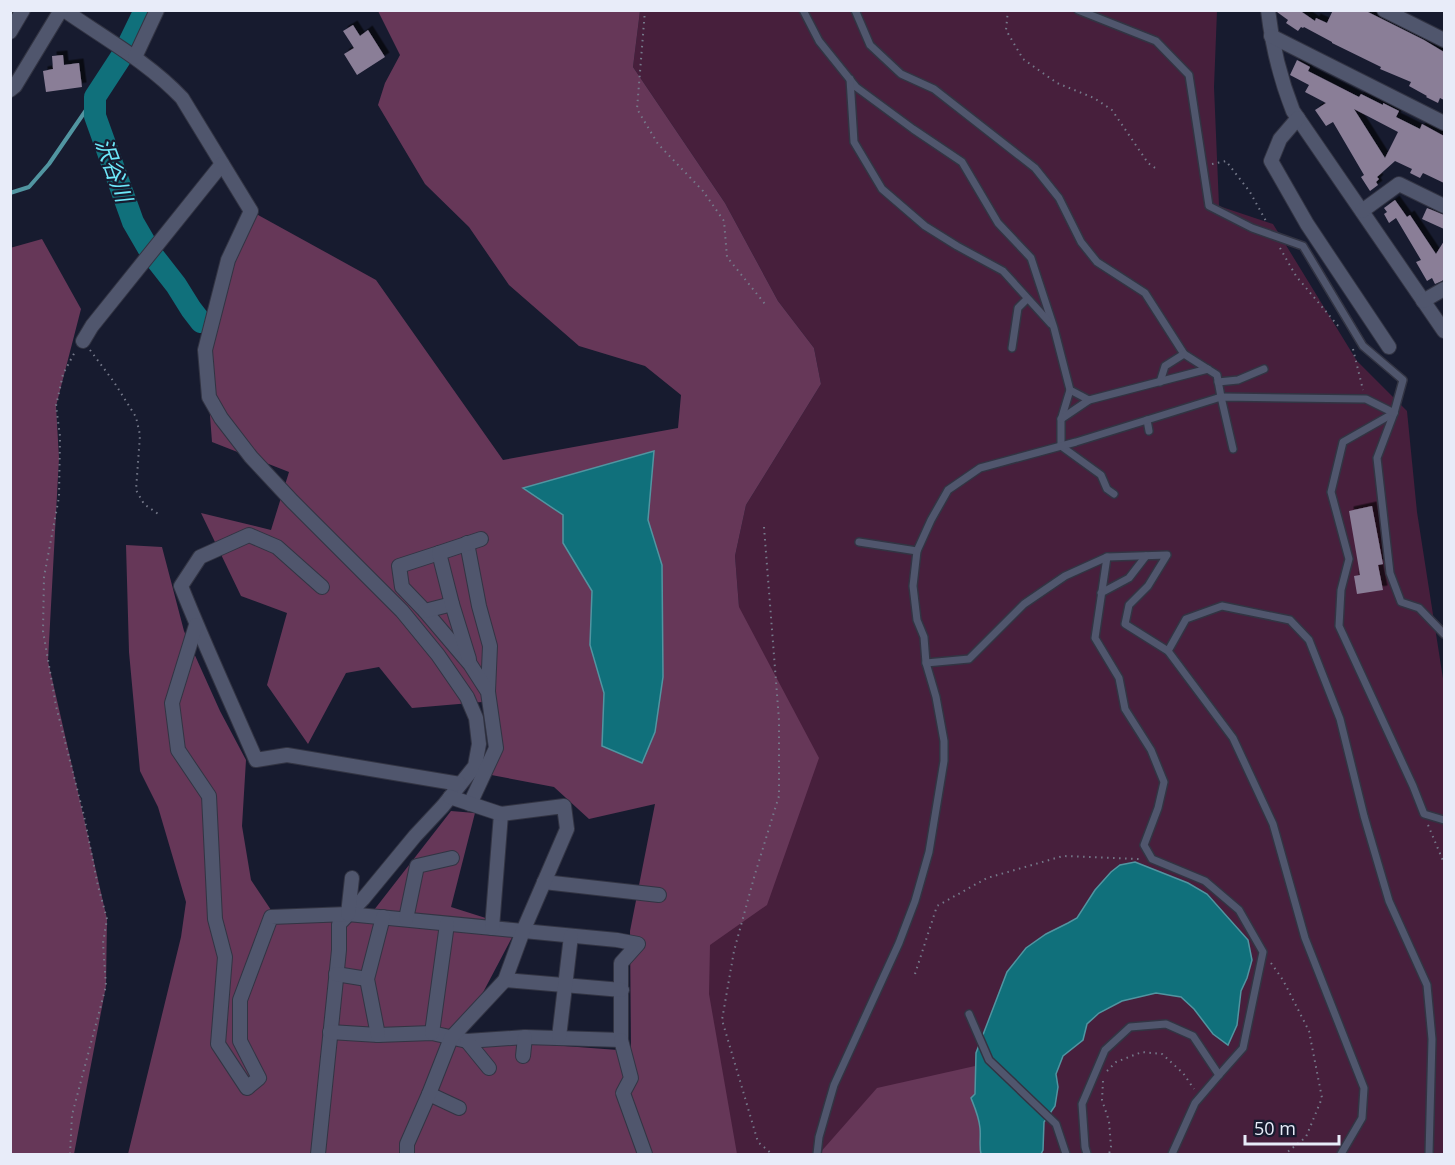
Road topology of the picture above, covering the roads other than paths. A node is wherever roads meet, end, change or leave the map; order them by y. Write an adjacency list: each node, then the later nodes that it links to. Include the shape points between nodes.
1 (23, 10): 9 (street)
2 (62, 10): 12 (street); 14 (street)
3 (157, 10): 12 (street)
4 (803, 10): 13 (lane, via 819,41)
5 (855, 10): 28 (lane, via 870,45 901,74 934,89 1035,168 1059,198 1081,242 1097,262 1145,293)
6 (1078, 10): 36 (lane, via 1156,41 1189,75 1209,206 1252,228 1303,246 1363,346 1402,380)
7 (1268, 10): 10 (street)
8 (1384, 10): 11 (street)
9 (10, 32)
10 (1271, 36): 15 (street, via 1284,89); 16 (street)
11 (1444, 40)
12 (135, 57): 17 (street, via 182,98)
13 (850, 79): 21 (lane, via 854,142 882,189 925,226 1003,271); 23 (lane, via 962,162 998,223 1031,258)
14 (12, 86)
15 (1298, 118): 19 (street); 26 (street, via 1280,139 1271,161 1307,224)
16 (1444, 123)
17 (222, 164): 25 (street); 60 (street, via 251,211 228,260 206,350 210,397 251,457 402,611 467,696 476,718 479,744 475,766)
18 (1444, 206): 19 (street, via 1399,183)
19 (1362, 211): 22 (street)
20 (1444, 289): 22 (street)
21 (1027, 299): 23 (lane); 27 (lane, via 1018,308)
22 (1423, 301): 24 (street)
23 (1054, 328): 33 (lane)
24 (1444, 331)
25 (83, 341)
26 (1389, 347)
27 (1012, 348)
28 (1184, 354): 29 (lane); 31 (lane, via 1165,366)
29 (1208, 369): 31 (lane); 32 (lane, via 1217,375)
30 (1264, 369): 32 (lane, via 1239,380)
31 (1160, 382): 35 (lane)
32 (1218, 382): 34 (lane)
33 (1070, 390): 35 (lane); 37 (lane)
34 (1221, 397): 36 (lane, via 1366,399); 38 (lane); 41 (lane)
35 (1089, 400): 37 (lane)
36 (1394, 413): 55 (lane, via 1377,458 1390,573 1401,602 1419,608); 64 (lane, via 1343,442 1331,492 1349,559 1341,590 1339,626 1424,814)
37 (1061, 420): 40 (lane)
38 (1147, 420): 39 (lane); 40 (lane)
39 (1149, 431)
40 (1061, 446): 42 (lane, via 1101,475); 46 (lane, via 980,468 948,490)
41 (1233, 449)
42 (1114, 494)
43 (481, 539): 45 (street)
44 (859, 542): 46 (lane)
45 (467, 543): 47 (street); 59 (street, via 490,646)
46 (916, 551): 57 (lane, via 913,586)
47 (439, 553): 52 (street); 53 (street, via 399,566 402,587)
48 (1146, 556): 49 (lane); 51 (lane, via 1129,578); 56 (lane, via 1167,555 1148,586 1129,605 1125,624)
49 (1107, 557): 51 (lane); 57 (lane, via 1065,576 1024,604 969,659)
50 (322, 587): 54 (street, via 278,547 249,535 200,557 181,586)
51 (1101, 592): 92 (lane, via 1095,638 1119,678 1125,709 1151,750 1164,782 1144,845 1152,859 1205,881 1239,910 1263,952 1243,1048)
52 (452, 604): 53 (street); 58 (street)
53 (425, 610): 58 (street)
54 (196, 625): 60 (street, via 256,760 287,755); 69 (street, via 172,703 178,750 209,796 215,919 225,957 218,1044 247,1088 259,1078 240,1041 240,1000 271,917)
55 (1444, 634)
56 (1168, 651): 102 (lane, via 1233,738 1273,824 1305,938 1364,1088 1362,1118); 103 (lane, via 1185,619 1222,606 1290,620 1309,640 1340,719 1389,902 1427,985 1432,1039)
57 (927, 663): 98 (lane, via 944,741 929,852 899,943 834,1085)
58 (470, 664): 59 (street)
59 (488, 692): 62 (street, via 496,748)
60 (460, 784): 61 (street)
61 (450, 797): 62 (street); 69 (street)
62 (470, 804): 63 (street)
63 (501, 814): 67 (street, via 564,806 567,829); 73 (street)
64 (1444, 820)
65 (452, 858): 71 (street, via 417,866)
66 (352, 878): 69 (street)
67 (544, 882): 68 (street); 74 (street)
68 (659, 895)
69 (348, 914): 70 (street); 76 (street, via 339,924)
70 (383, 917): 71 (street); 77 (street)
71 (406, 919): 72 (street)
72 (447, 924): 73 (street); 83 (street)
73 (492, 928): 74 (street)
74 (523, 931): 75 (street); 78 (street)
75 (571, 936): 79 (street); 80 (street, via 639,944 621,963)
76 (336, 974): 77 (street); 82 (street)
77 (367, 979): 84 (street)
78 (505, 980): 79 (street); 87 (street)
79 (566, 985): 80 (street); 86 (street)
80 (622, 990): 88 (street)
81 (969, 1014): 99 (lane, via 989,1060 1056,1124)
82 (330, 1032): 84 (street); 95 (street)
83 (432, 1033): 84 (street); 87 (street)
84 (378, 1035)
85 (525, 1037): 86 (street); 89 (street); 90 (street)
86 (559, 1037): 88 (street)
87 (451, 1038): 89 (street); 93 (street)
88 (621, 1040): 97 (street, via 631,1078 623,1093)
89 (467, 1041): 91 (street)
90 (523, 1056)
91 (489, 1068)
92 (1219, 1074): 100 (lane, via 1193,1035 1166,1024 1130,1027 1105,1050 1082,1104); 101 (lane, via 1195,1103)
93 (429, 1094): 94 (street); 96 (street, via 407,1144)
94 (459, 1108)
95 (318, 1155)
96 (407, 1155)
97 (645, 1155)
98 (817, 1155)
99 (1066, 1155)
100 (1087, 1155)
101 (1172, 1155)
102 (1341, 1155)
103 (1429, 1155)

